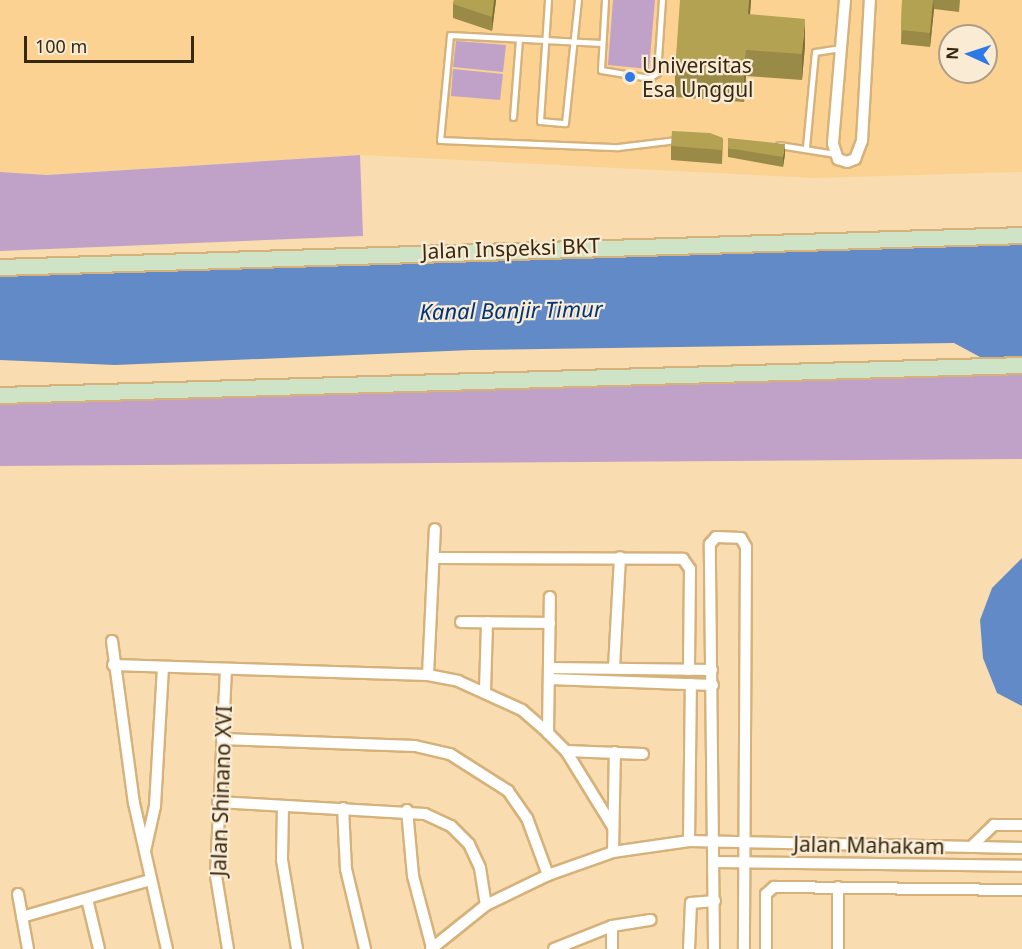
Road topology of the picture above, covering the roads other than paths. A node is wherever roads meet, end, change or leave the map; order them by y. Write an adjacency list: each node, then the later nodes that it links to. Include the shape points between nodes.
1 (548, 0): 8 (lane)
2 (578, 0): 9 (lane)
3 (605, 0): 10 (lane)
4 (662, 0): 10 (lane, via 654,77 603,73)
5 (845, 0): 11 (street)
6 (870, 0): 16 (street, via 862,141 852,160)
7 (519, 39): 8 (lane); 12 (lane); 13 (lane, via 447,36 441,140 627,147)
8 (545, 40): 9 (lane); 9 (lane, via 543,122 568,122)
9 (575, 42): 10 (lane)
10 (601, 43)
11 (841, 48): 15 (lane, via 815,52); 16 (street)
12 (513, 117)
13 (689, 139)
14 (765, 144): 15 (lane)
15 (806, 147): 16 (lane)
16 (835, 154)
17 (1022, 235): 18 (street, Jalan Inspeksi BKT)
18 (0, 267)
19 (1022, 365): 20 (street)
20 (0, 395)
21 (435, 529): 23 (street)
22 (620, 557): 23 (street); 31 (street); 33 (street, via 686,561)
23 (435, 558): 36 (street)
24 (550, 597): 27 (street)
25 (461, 622): 26 (street)
26 (488, 622): 27 (street); 39 (street)
27 (550, 623): 35 (street)
28 (112, 641): 29 (street)
29 (113, 665): 30 (street); 57 (street)
30 (163, 668): 32 (street); 57 (street, via 155,806)
31 (614, 668): 33 (street); 35 (street)
32 (226, 669): 36 (street); 41 (street, Jalan Shinano XVI)
33 (685, 670): 34 (street); 37 (street)
34 (712, 670): 38 (street); 53 (street, via 711,542 738,538 746,547)
35 (549, 673): 37 (street); 40 (street)
36 (428, 675): 39 (street)
37 (686, 684): 38 (street); 51 (street)
38 (712, 686): 52 (street)
39 (485, 691): 40 (street, via 522,710)
40 (548, 733): 42 (street)
41 (222, 739): 45 (street, Jalan Shinano XVI); 61 (street, via 416,746 450,754 508,791 527,818)
42 (566, 751): 43 (street); 50 (street)
43 (615, 752): 44 (street); 50 (street)
44 (643, 754)
45 (218, 802): 46 (street); 75 (street, Jalan Shinano XVI, via 216,876)
46 (283, 806): 47 (street); 76 (street, via 282,860)
47 (343, 808): 48 (street); 77 (street, via 346,869)
48 (407, 810): 68 (street, via 451,826 469,844 480,868); 78 (street, via 413,876)
49 (1022, 825): 54 (street, via 994,825)
50 (613, 827): 56 (street)
51 (689, 841): 52 (street, Jalan Mahakam); 56 (street, Jalan Mahakam)
52 (715, 841): 53 (street, Jalan Mahakam); 58 (street)
53 (744, 843): 54 (street, Jalan Mahakam); 59 (street)
54 (971, 847): 55 (street, Jalan Mahakam)
55 (1022, 848)
56 (613, 852): 61 (street, Jalan Mahakam)
57 (144, 854): 62 (street)
58 (715, 861): 59 (street, Jalan Mahakam); 67 (street)
59 (744, 862): 60 (street, Jalan Mahakam); 83 (street)
60 (1022, 866)
61 (548, 874): 68 (street, Jalan Mahakam)
62 (150, 880): 66 (street); 74 (street)
63 (838, 887): 64 (street); 84 (street, via 771,888); 85 (street)
64 (1022, 890)
65 (18, 894): 69 (street)
66 (87, 899): 69 (street); 73 (street)
67 (715, 901): 81 (street, via 691,903); 82 (street)
68 (486, 906): 78 (street, Jalan Mahakam)
69 (22, 917): 72 (street)
70 (651, 920): 71 (street)
71 (612, 926): 79 (street); 80 (street)
72 (28, 949)
73 (99, 949)
74 (167, 949)
75 (228, 949)
76 (297, 949)
77 (365, 949)
78 (432, 949)
79 (554, 949)
80 (612, 949)
81 (689, 949)
82 (714, 949)
83 (744, 949)
84 (766, 949)
85 (838, 949)

